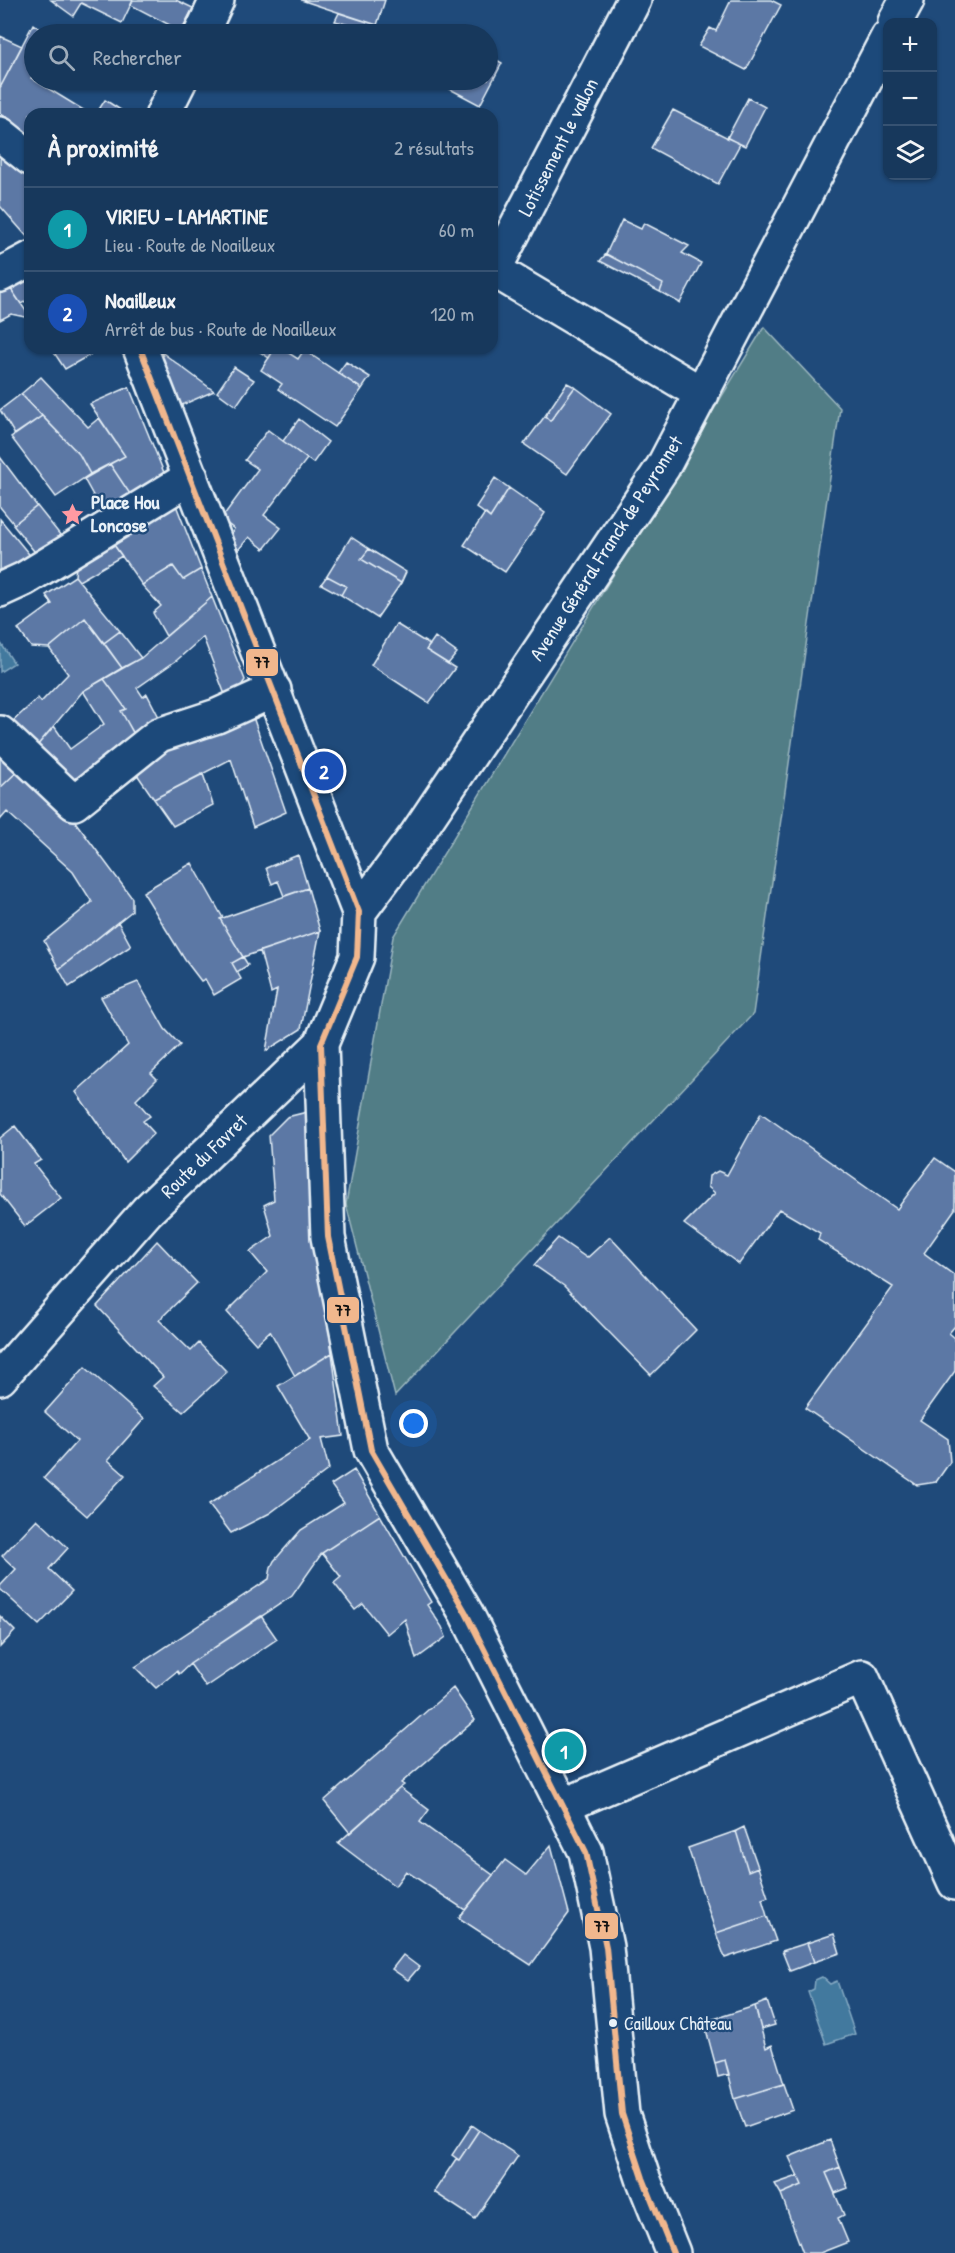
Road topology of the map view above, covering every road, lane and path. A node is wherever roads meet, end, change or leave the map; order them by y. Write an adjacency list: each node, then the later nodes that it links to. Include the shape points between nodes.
1 (217, 0): 5 (street)
2 (634, 0): 11 (street, Lotissement le vallon)
3 (907, 0): 4 (street)
4 (897, 18)
5 (206, 24)
6 (883, 47): 16 (street, Avenue Général Franck de Peyronnet)
7 (175, 90): 8 (street)
8 (166, 108)
9 (0, 134): 10 (street)
10 (24, 153)
11 (498, 261)
12 (24, 262): 14 (street)
13 (498, 274): 16 (street, Lotissement le vallon)
14 (0, 275)
15 (142, 354): 17 (street)
16 (702, 394): 21 (street, Avenue Général Franck de Peyronnet, via 663,467 412,842)
17 (191, 477): 18 (street); 19 (street)
18 (0, 590)
19 (274, 690): 20 (street, via 216,716 159,735 74,802); 21 (street)
20 (0, 733)
21 (359, 912): 22 (street, Route du Favret, via 357,957)
22 (321, 1044): 23 (street, Route du Favret, via 147,1211); 24 (street, via 328,1237 371,1450 466,1613)
23 (0, 1378)
24 (563, 1806): 25 (street, via 862,1677); 26 (street, via 586,1852 606,1947 622,2114)
25 (955, 1883)
26 (673, 2253)

